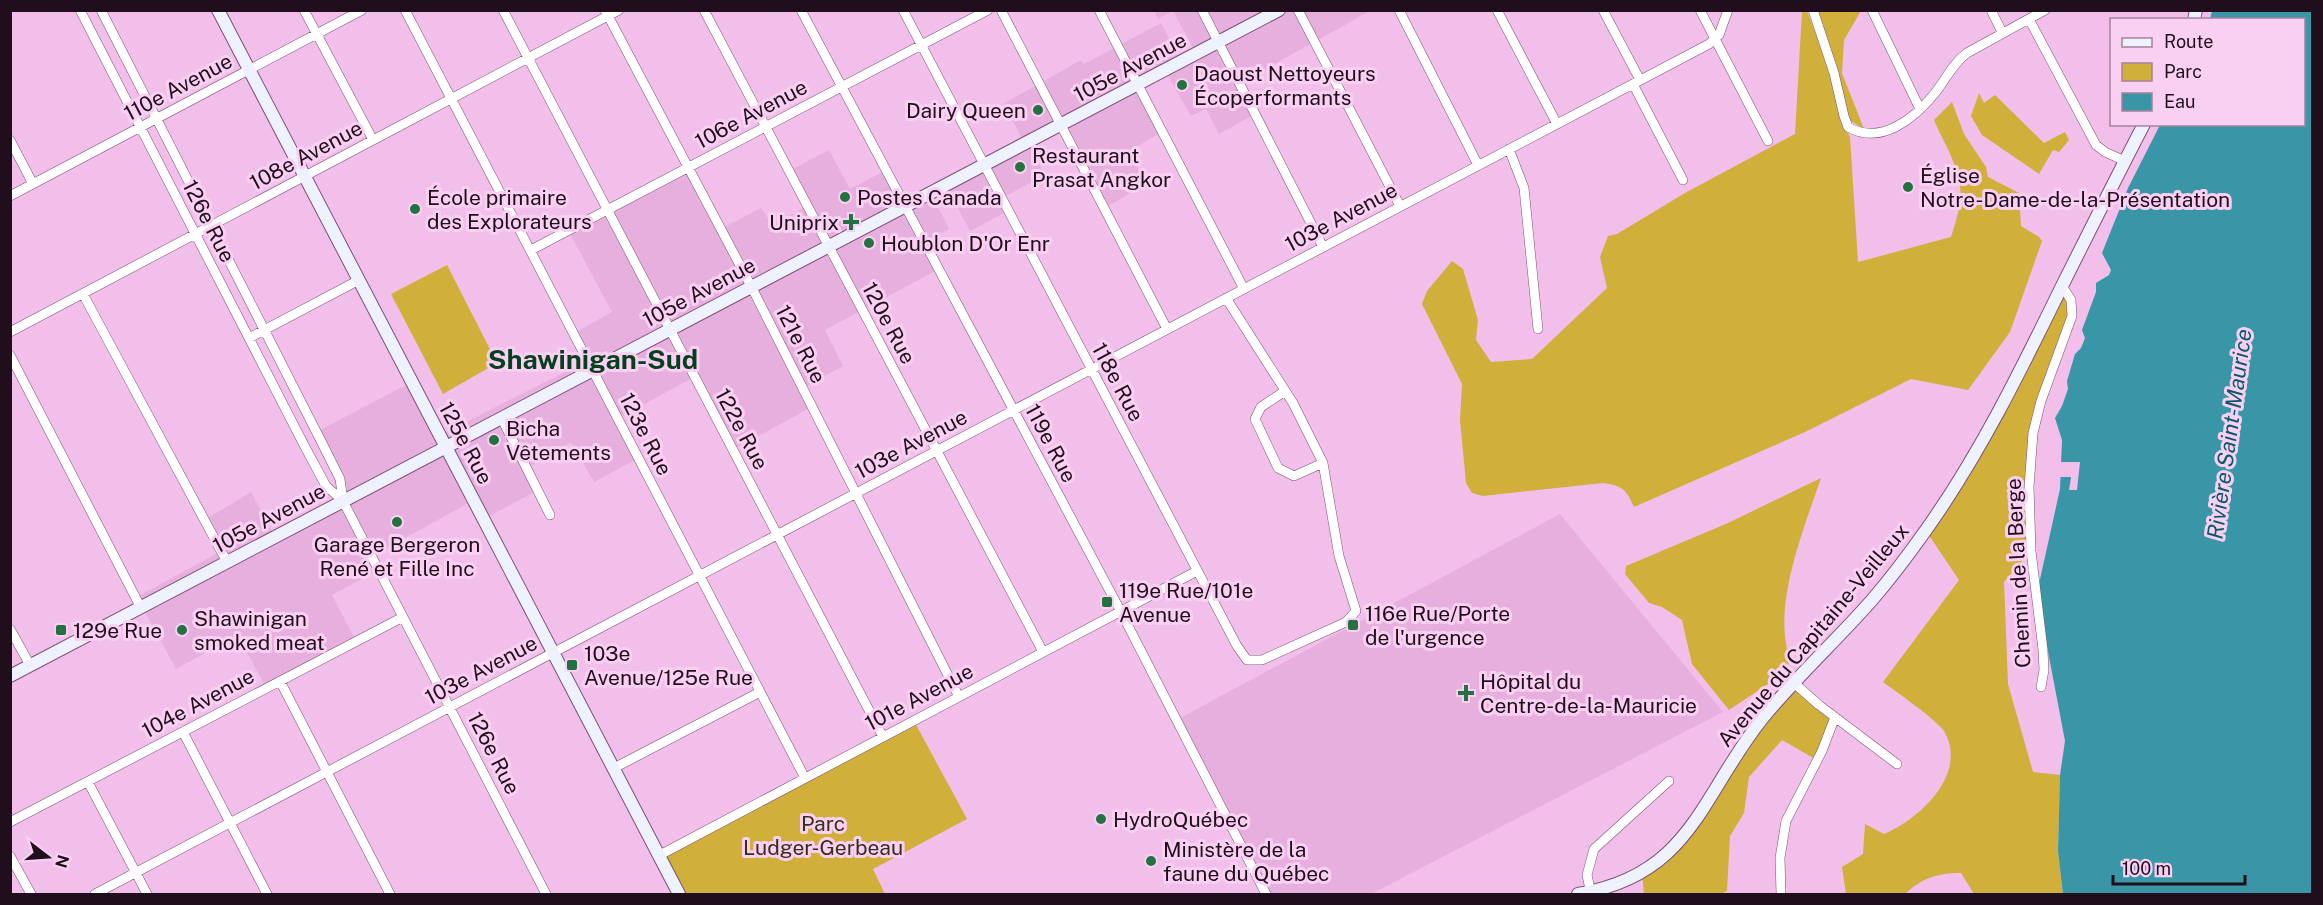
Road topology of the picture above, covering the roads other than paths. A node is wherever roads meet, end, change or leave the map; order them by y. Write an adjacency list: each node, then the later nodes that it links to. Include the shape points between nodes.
1 (80, 10): 45 (street, 126e Rue)
2 (101, 10): 41 (street, 126e Rue)
3 (218, 10): 35 (street, 125e Rue)
4 (304, 10): 30 (street)
5 (362, 10): 30 (street, 110e Avenue)
6 (405, 10): 39 (street, 123e Rue)
7 (503, 10): 34 (street, 122e Rue)
8 (619, 10): 27 (street, 108e Avenue)
9 (704, 10): 46 (street, 120e Rue)
10 (801, 10): 38 (street, 119e Rue)
11 (903, 10): 33 (street, 118e Rue)
12 (988, 10): 33 (street, 106e Avenue)
13 (1000, 10): 43 (street)
14 (1099, 10): 37 (street)
15 (1202, 10): 32 (street)
16 (1279, 10): 32 (street, 105e Avenue)
17 (1298, 10): 60 (street)
18 (1399, 10): 53 (street)
19 (1497, 10): 42 (street)
20 (1603, 10): 36 (street)
21 (1700, 10): 31 (street)
22 (1728, 10): 31 (street)
23 (1814, 10): 40 (street, via 1848,127 1877,134 1899,125)
24 (1872, 10): 40 (street)
25 (1991, 10): 29 (street)
26 (2045, 10): 28 (street)
27 (606, 14): 34 (street, 108e Avenue); 54 (street, 121e Rue)
28 (2030, 19): 29 (street); 51 (street, via 2097,145)
29 (2002, 33): 40 (street, via 1958,59)
30 (317, 34): 35 (street, 110e Avenue); 48 (street)
31 (1716, 40): 36 (street, 103e Avenue); 49 (street)
32 (1219, 42): 37 (street, 105e Avenue); 65 (street)
33 (921, 46): 38 (street, 106e Avenue); 52 (street, 118e Rue)
34 (528, 59): 39 (street, 108e Avenue); 61 (street, 122e Rue)
35 (249, 70): 41 (street, 110e Avenue); 55 (street, 125e Rue)
36 (1636, 82): 42 (street, 103e Avenue); 56 (street)
37 (1137, 84): 43 (street, 105e Avenue); 70 (street)
38 (842, 87): 46 (street, 106e Avenue); 59 (street, 119e Rue)
39 (451, 99): 48 (street, 108e Avenue); 66 (street, 123e Rue)
40 (1920, 109)
41 (156, 119): 45 (street, 110e Avenue); 62 (street, 126e Rue)
42 (1557, 124): 50 (street, 103e Avenue)
43 (1060, 125): 52 (street, 105e Avenue); 74 (street)
44 (2143, 126): 51 (street, Avenue du Capitaine-Veilleux)
45 (141, 127): 57 (street, 110e Avenue); 63 (street, 126e Rue)
46 (765, 127): 54 (street, 106e Avenue); 64 (street, 120e Rue)
47 (10, 140): 57 (street)
48 (373, 140): 55 (street, 108e Avenue)
49 (1768, 141)
50 (1509, 149): 53 (street, 103e Avenue); 75 (street, via 1524,188)
51 (2125, 161): 69 (street, Avenue du Capitaine-Veilleux)
52 (984, 165): 59 (street, 105e Avenue); 81 (street, 118e Rue)
53 (1478, 165): 60 (street, 103e Avenue)
54 (688, 167): 61 (street, 106e Avenue); 68 (street, 121e Rue)
55 (305, 176): 62 (street, 108e Avenue); 67 (street, 125e Rue)
56 (1683, 180)
57 (33, 184): 58 (street, 110e Avenue)
58 (10, 196)
59 (905, 206): 64 (street, 105e Avenue); 83 (street, 119e Rue)
60 (1400, 206): 65 (street, 103e Avenue)
61 (607, 210): 66 (street, 106e Avenue); 73 (street, 122e Rue)
62 (211, 226): 63 (street, 108e Avenue); 76 (street, 126e Rue)
63 (196, 234): 71 (street, 108e Avenue); 78 (street, 126e Rue)
64 (828, 246): 68 (street, 105e Avenue); 88 (street, 120e Rue)
65 (1323, 247): 70 (street, 103e Avenue)
66 (531, 250): 80 (street, 123e Rue)
67 (359, 280): 76 (street); 86 (street, 125e Rue)
68 (751, 286): 73 (street, 105e Avenue); 90 (street, 121e Rue)
69 (2062, 286): 106 (street, Avenue du Capitaine-Veilleux, via 2004,403 1953,491 1873,599); 107 (street, Chemin de la Berge, via 2071,300 2072,316 2041,401 2033,434 2029,487 2031,552 2043,650)
70 (1244, 289): 72 (street, 103e Avenue)
71 (83, 294): 77 (street, 108e Avenue); 94 (street)
72 (1226, 298): 74 (street, 103e Avenue); 82 (street)
73 (669, 329): 80 (street, 105e Avenue); 93 (street, 122e Rue)
74 (1167, 329): 81 (street, 103e Avenue)
75 (1538, 329)
76 (265, 331): 78 (street); 85 (street, 126e Rue)
77 (10, 332)
78 (249, 338): 87 (street, 126e Rue)
79 (10, 355): 97 (street)
80 (593, 369): 84 (street, 105e Avenue); 96 (street, 123e Rue)
81 (1091, 369): 83 (street, 103e Avenue); 95 (street, 118e Rue)
82 (1285, 391): 89 (street); 89 (street, via 1261,407 1256,419 1278,468 1294,476)
83 (1013, 410): 88 (street, 103e Avenue); 98 (street, 119e Rue)
84 (501, 417): 86 (street, 105e Avenue); 92 (street)
85 (321, 441): 87 (street); 91 (street, 126e Rue, via 340,479)
86 (446, 446): 91 (street, 105e Avenue); 102 (street, 125e Rue)
87 (306, 449): 91 (street, 126e Rue, via 326,486)
88 (936, 451): 90 (street, 103e Avenue); 101 (street, 120e Rue)
89 (1323, 463): 95 (street, 118e Rue, via 1339,556 1356,611 1346,622 1262,660 1247,660)
90 (856, 493): 93 (street, 103e Avenue); 109 (street, 121e Rue)
91 (343, 501): 94 (street, 105e Avenue); 99 (street, 126e Rue)
92 (550, 515)
93 (777, 535): 96 (street, 103e Avenue); 113 (street, 122e Rue)
94 (227, 562): 97 (street, 105e Avenue)
95 (1197, 571): 98 (street, 101e Avenue)
96 (699, 576): 102 (street, 103e Avenue); 108 (street, 123e Rue)
97 (141, 608): 103 (street, 105e Avenue)
98 (1120, 612): 101 (street, 101e Avenue); 132 (street, 119e Rue)
99 (403, 617): 105 (street, 104e Avenue); 110 (street, 126e Rue)
100 (10, 629): 103 (street)
101 (1043, 652): 109 (street, 101e Avenue)
102 (553, 653): 110 (street, 103e Avenue); 115 (street, 125e Rue)
103 (30, 665): 104 (street, 105e Avenue)
104 (10, 676)
105 (280, 681): 112 (street, 104e Avenue); 116 (street)
106 (1794, 682): 111 (street); 133 (street, Avenue du Capitaine-Veilleux, via 1742,744 1680,842 1658,863 1632,879)
107 (2041, 687)
108 (760, 692): 115 (street); 117 (street, 123e Rue)
109 (959, 697): 113 (street, 101e Avenue)
110 (450, 707): 116 (street, 103e Avenue); 130 (street, 126e Rue)
111 (1835, 717): 114 (street); 134 (street, via 1786,821 1780,858)
112 (183, 732): 118 (street, 104e Avenue); 121 (street)
113 (883, 737): 117 (street, 101e Avenue)
114 (1897, 764)
115 (614, 768): 123 (street, 125e Rue)
116 (327, 772): 121 (street, 103e Avenue); 129 (street)
117 (805, 778): 123 (street, 101e Avenue)
118 (88, 782): 120 (street, 104e Avenue); 124 (street)
119 (1669, 782): 133 (street, via 1594,849)
120 (10, 822)
121 (230, 823): 124 (street, 103e Avenue); 128 (street)
122 (10, 856): 125 (street)
123 (658, 856): 131 (street, 125e Rue)
124 (135, 873): 126 (street, 103e Avenue); 127 (street)
125 (31, 894)
126 (95, 894)
127 (147, 894)
128 (267, 894)
129 (390, 894)
130 (546, 894)
131 (679, 894)
132 (1266, 894)
133 (1587, 894)
134 (1781, 894)

